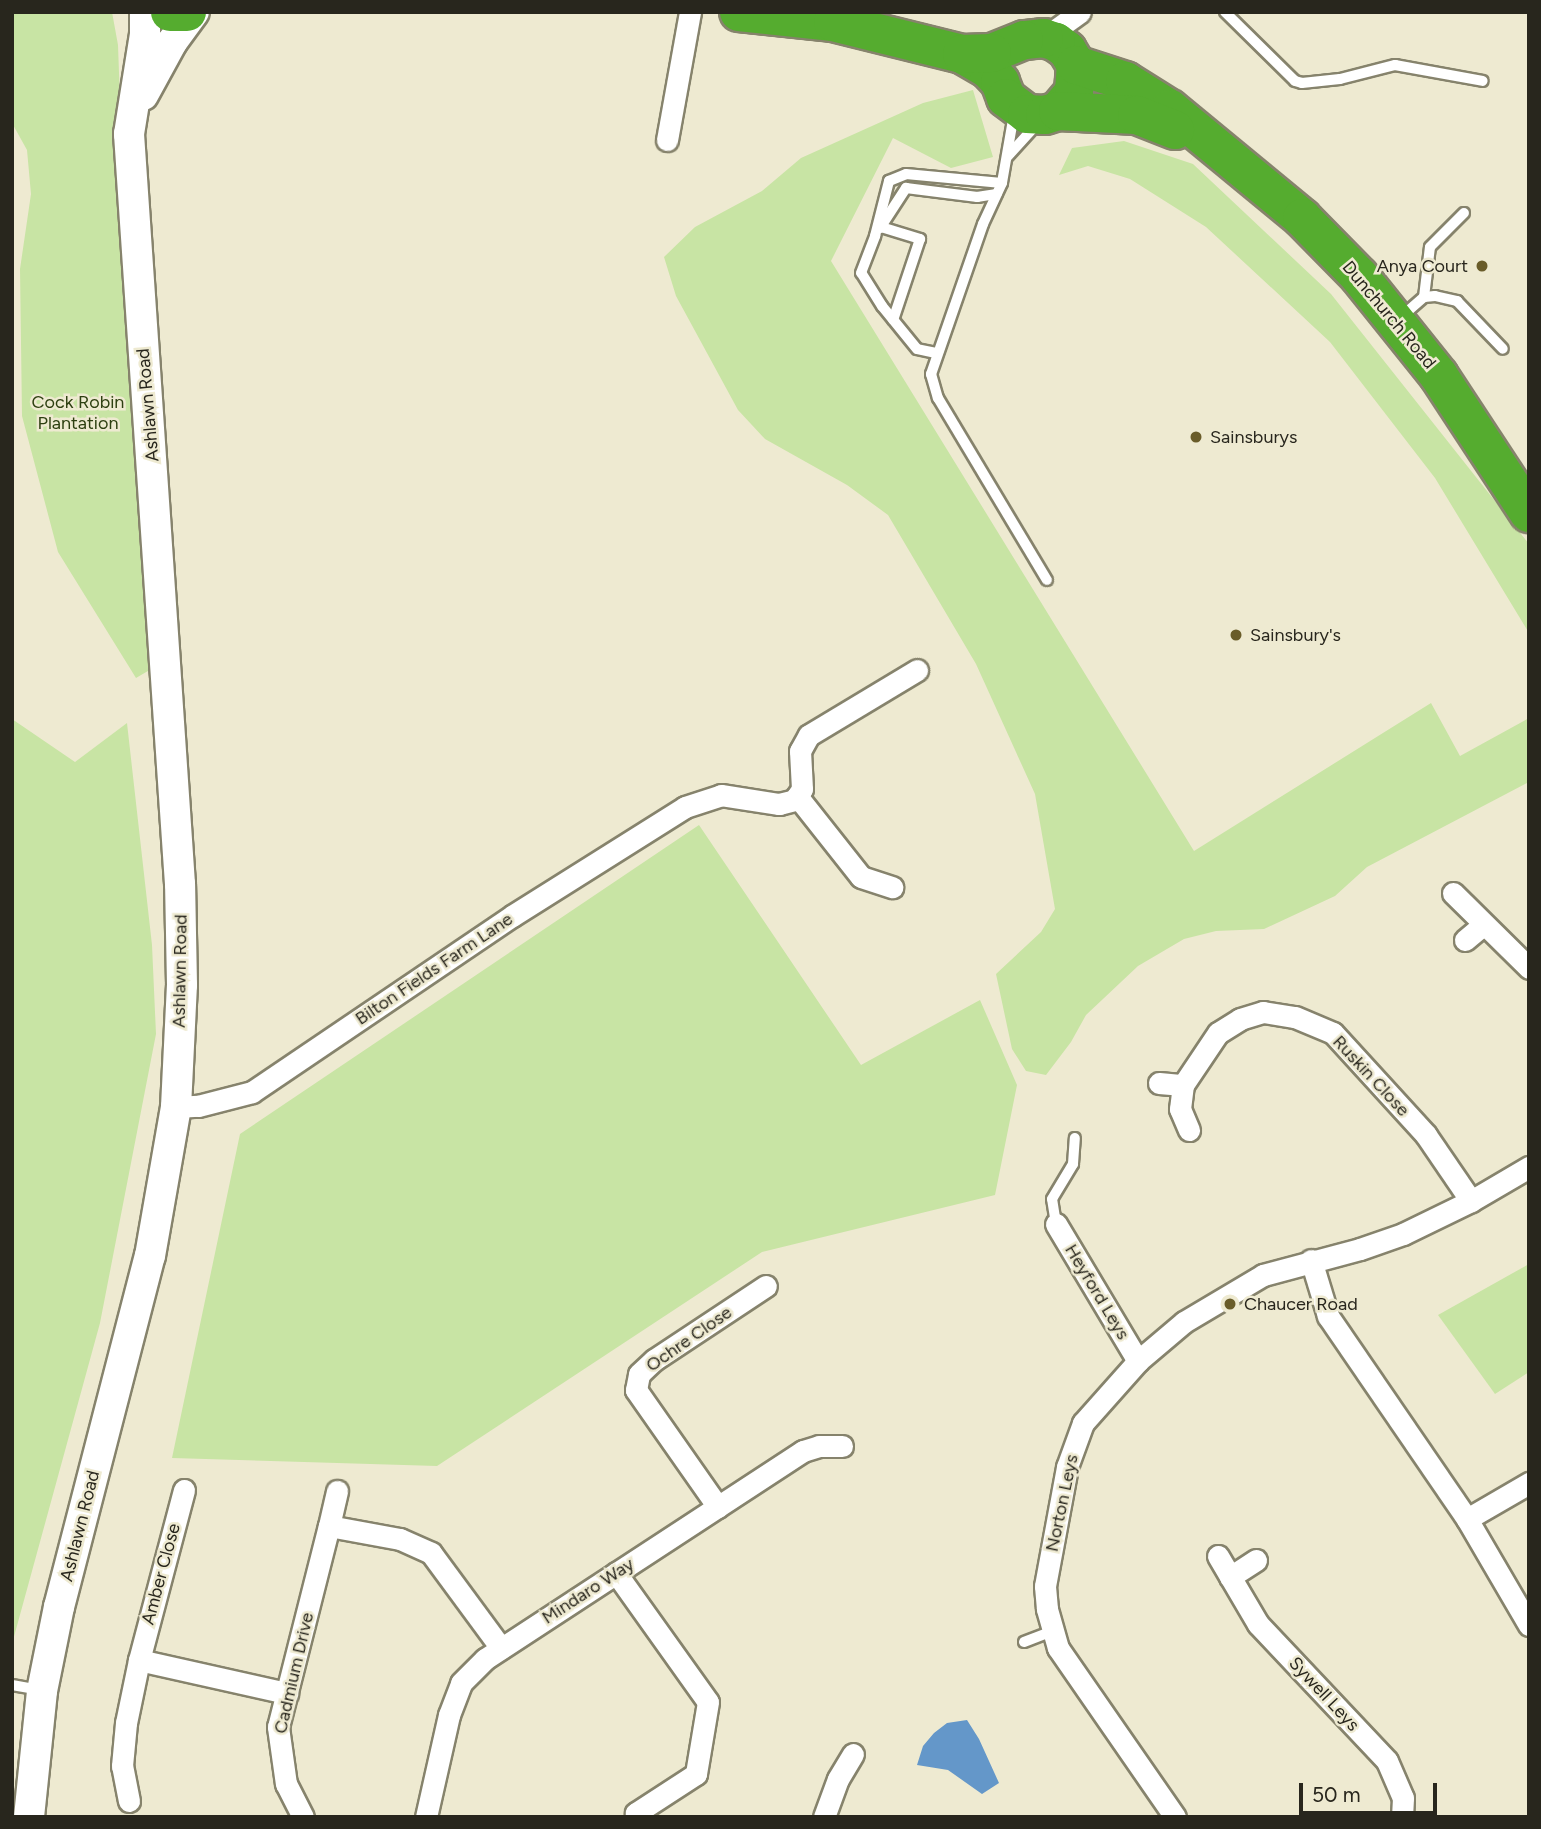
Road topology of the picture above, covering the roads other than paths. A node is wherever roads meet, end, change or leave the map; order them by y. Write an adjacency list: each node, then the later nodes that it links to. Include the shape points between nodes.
1 (145, 12): 12 (main road, Ashlawn Road)
2 (170, 12): 3 (highway)
3 (187, 12)
4 (194, 12): 12 (main road, Ashlawn Road, via 172,42)
5 (690, 12): 13 (street)
6 (739, 12): 9 (highway, Dunchurch Road, via 833,22)
7 (1225, 12): 10 (lane, via 1302,83 1395,65)
8 (1059, 38): 9 (highway, Dunchurch Road, via 992,53); 11 (highway, via 1074,92); 11 (highway, via 1000,69); 14 (highway, Dunchurch Road, via 1170,109)
9 (962, 54): 11 (highway, Dunchurch Road, via 988,69)
10 (1483, 81)
11 (1029, 104): 14 (highway, Dunchurch Road, via 1137,115); 15 (lane); 15 (lane)
12 (135, 111): 35 (main road, Ashlawn Road, via 129,134 130,170 180,884 182,985)
13 (667, 141)
14 (1214, 147): 20 (highway, Dunchurch Road, via 1302,218 1359,276)
15 (1008, 156): 16 (lane)
16 (1002, 183): 17 (lane); 19 (lane, via 906,174 889,181)
17 (997, 194): 19 (lane, via 977,197 906,188); 23 (lane)
18 (1464, 213): 20 (lane, via 1430,247)
19 (878, 231): 21 (lane, via 861,273); 21 (lane, via 920,239)
20 (1410, 309): 22 (lane, via 1435,296 1457,301); 24 (highway, Dunchurch Road, via 1439,376)
21 (893, 320): 23 (lane, via 917,349)
22 (1503, 349)
23 (936, 353): 25 (lane, via 931,374 938,398)
24 (1529, 513)
25 (1046, 580)
26 (917, 670): 27 (street, via 809,735 800,751 802,789)
27 (797, 796): 28 (street, via 861,877); 35 (street, Bilton Fields Farm Lane, via 779,804 721,795 685,807 512,916 252,1092)
28 (892, 887)
29 (1453, 893): 30 (street)
30 (1483, 925): 31 (street); 32 (street)
31 (1465, 940)
32 (1529, 968)
33 (1159, 1083): 34 (street)
34 (1183, 1085): 36 (street, via 1180,1109); 39 (street, Ruskin Close, via 1218,1033 1240,1019 1263,1012 1317,1025 1333,1033 1426,1135)
35 (176, 1107): 61 (main road, Ashlawn Road, via 150,1256)
36 (1189, 1130)
37 (1075, 1138): 40 (lane, via 1073,1164 1052,1199)
38 (1529, 1167): 39 (street, Norton Leys)
39 (1471, 1201): 41 (street, Norton Leys, via 1403,1234)
40 (1056, 1224): 43 (street, Heyford Leys)
41 (1311, 1260): 43 (street, Norton Leys, via 1263,1275 1184,1322); 49 (street, via 1328,1316)
42 (766, 1286): 48 (street, Ochre Close, via 639,1374 636,1390)
43 (1138, 1361): 56 (street, Norton Leys, via 1083,1423 1067,1467 1045,1586)
44 (842, 1446): 48 (street, Mindaro Way, via 803,1451)
45 (1529, 1483): 49 (street)
46 (184, 1490): 59 (street, Amber Close)
47 (337, 1491): 50 (street, Cadmium Drive)
48 (718, 1507): 53 (street, Mindaro Way)
49 (1467, 1519): 55 (street)
50 (329, 1526): 58 (street, via 400,1539 430,1553); 62 (street, Cadmium Drive)
51 (1217, 1556): 54 (street, Sywell Leys)
52 (1256, 1559): 54 (street)
53 (616, 1573): 58 (street, Mindaro Way); 68 (street, via 708,1702 696,1774 636,1812)
54 (1230, 1577): 71 (street, Sywell Leys, via 1258,1623 1387,1761 1403,1798)
55 (1529, 1625)
56 (1053, 1631): 57 (lane); 70 (street, Norton Leys, via 1058,1648)
57 (1024, 1642)
58 (501, 1648): 67 (street, Mindaro Way, via 461,1683 449,1714)
59 (139, 1660): 62 (street); 64 (street, Amber Close, via 122,1766)
60 (12, 1685): 61 (lane)
61 (42, 1690): 65 (main road, Ashlawn Road)
62 (287, 1693): 66 (street, Cadmium Drive, via 278,1727 279,1754 286,1784)
63 (853, 1754): 69 (street)
64 (129, 1801)
65 (29, 1817)
66 (303, 1817)
67 (426, 1817)
68 (638, 1817)
69 (824, 1817)
70 (1175, 1817)
71 (1402, 1817)

